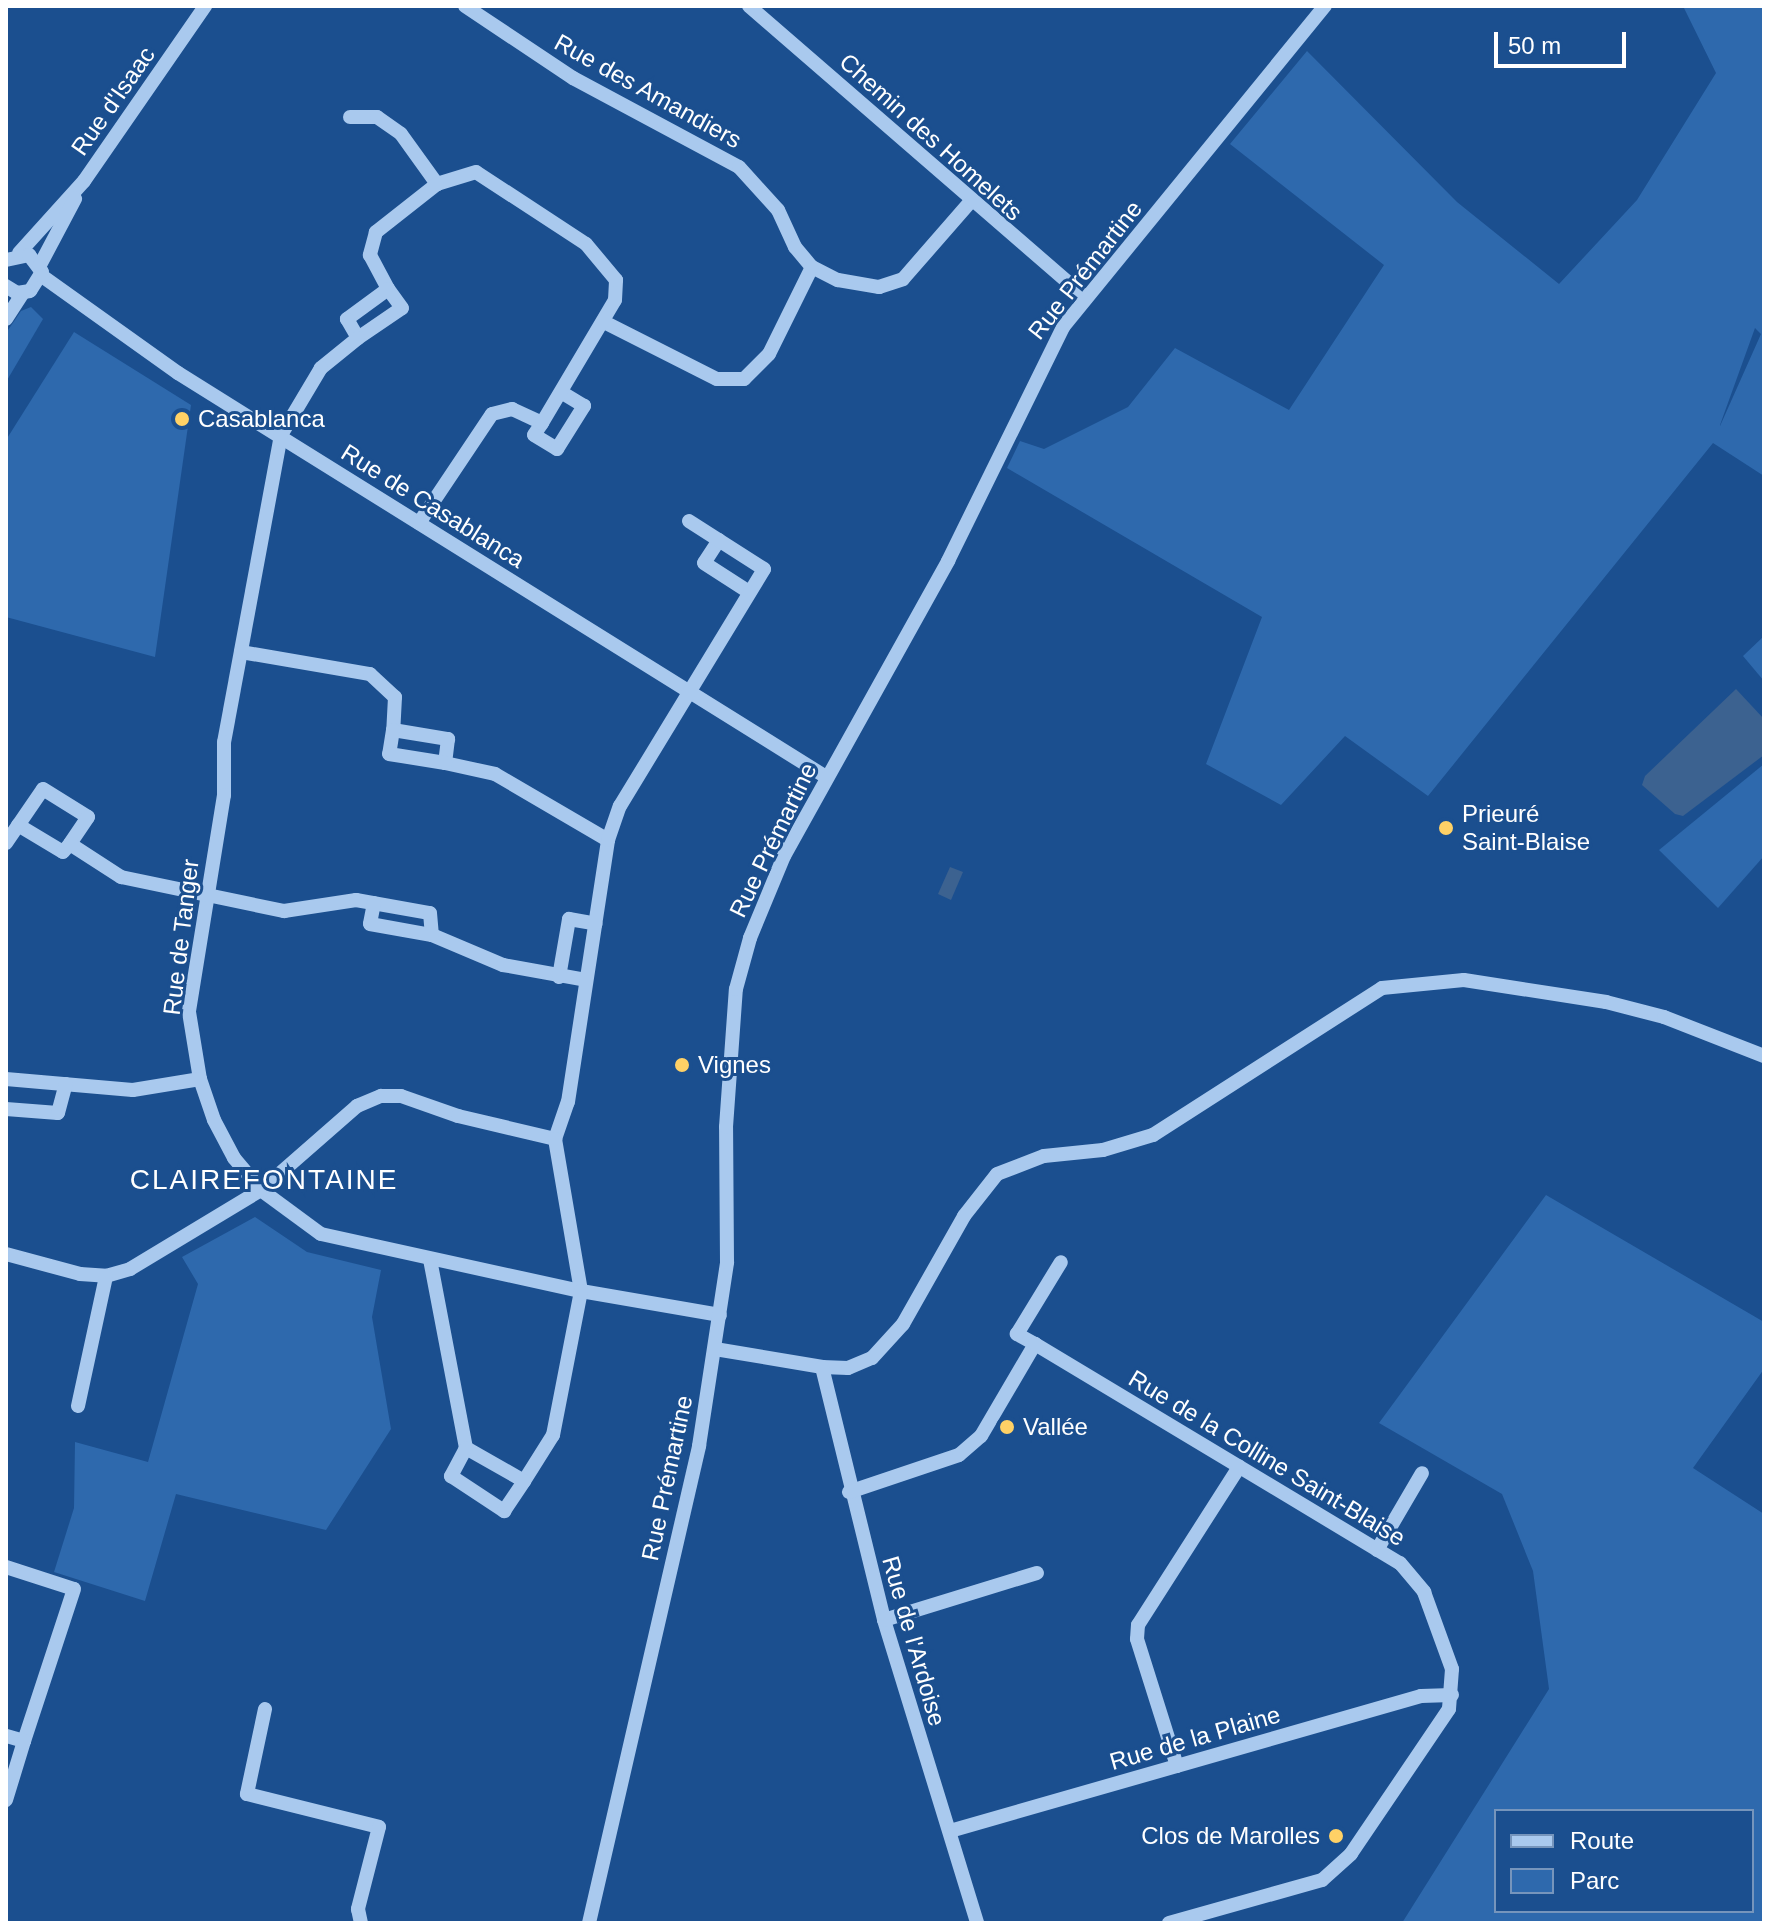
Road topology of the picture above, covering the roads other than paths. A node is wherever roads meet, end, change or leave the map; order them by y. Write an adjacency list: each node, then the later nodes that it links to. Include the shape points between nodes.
1 (205, 6): 6 (street, Rue d'Isaac)
2 (465, 6): 10 (street, Rue des Amandiers, via 573,78 739,167 778,210 795,247)
3 (749, 6): 8 (street, Chemin des Homelets)
4 (1325, 6): 15 (street, Rue Prémartine)
5 (350, 117): 7 (street, via 377,117 401,134)
6 (84, 181): 9 (street, Rue d'Isaac); 11 (street, Rue d'Isaac)
7 (437, 184): 13 (street, via 376,232 370,255); 18 (street, via 476,172 586,244 616,280)
8 (971, 201): 10 (street, via 903,279 879,287 856,285); 15 (street, Chemin des Homelets)
9 (11, 255): 11 (street, Rue d'Isaac)
10 (812, 267): 18 (street, via 769,354 744,379 717,379)
11 (41, 270): 14 (street, Rue d'Isaac); 16 (street, Rue de Casablanca)
12 (6, 286): 14 (street)
13 (388, 289): 19 (street, via 347,319); 19 (street, via 402,308)
14 (26, 292): 16 (street, Rue de Casablanca); 17 (street, Rue d'Isaac)
15 (1086, 298): 31 (street, Rue Prémartine, via 1046,356 948,561)
16 (76, 305): 22 (street, Rue de Casablanca)
17 (6, 319)
18 (606, 323): 20 (street)
19 (358, 338): 22 (street, via 321,368)
20 (562, 393): 21 (street); 21 (street, via 584,406 557,449 534,435)
21 (542, 423): 24 (street, via 512,409 492,414)
22 (281, 435): 24 (street, Rue de Casablanca); 27 (street, Rue de Tanger)
23 (689, 521): 25 (street)
24 (419, 523): 28 (street, Rue de Casablanca)
25 (719, 540): 26 (street, via 764,569); 26 (street, via 704,563)
26 (749, 592): 28 (street)
27 (241, 652): 29 (street, via 370,674 395,697); 36 (street, Rue de Tanger, via 224,742 224,795)
28 (687, 691): 31 (street, Rue de Casablanca); 33 (street, via 625,795)
29 (393, 730): 30 (street, via 448,739); 30 (street, via 389,754)
30 (445, 763): 33 (street, via 495,774)
31 (826, 777): 54 (street, Rue Prémartine, via 784,856 750,938 736,989)
32 (18, 825): 34 (street); 35 (street, via 63,852); 35 (street, via 43,789 88,817)
33 (608, 840): 38 (street)
34 (6, 843)
35 (70, 844): 36 (street, via 121,877)
36 (206, 898): 37 (street, via 284,911 356,900); 44 (street, Rue de Tanger, via 189,1012)
37 (374, 903): 39 (street, via 430,913); 39 (street, via 370,924)
38 (596, 924): 40 (street, via 569,919); 41 (street)
39 (432, 935): 40 (street, via 503,965)
40 (559, 977): 41 (street)
41 (586, 980): 47 (street, via 568,1102)
42 (1764, 1056): 57 (street, via 1664,1017 1606,1002 1464,980 1435,979 1372,991 1153,1135 1103,1150 1044,1156 997,1174 964,1216 885,1348 848,1368)
43 (6, 1079): 45 (street)
44 (200, 1079): 45 (street, via 133,1090); 48 (street, Rue de Tanger, via 234,1158)
45 (66, 1084): 46 (street, via 58,1113)
46 (6, 1109)
47 (555, 1139): 48 (street, via 401,1096 381,1096 357,1106); 53 (street)
48 (261, 1190): 50 (street, Rue de Tanger, via 321,1234); 52 (street, via 188,1237)
49 (6, 1254): 52 (street)
50 (430, 1260): 53 (street, Rue de Tanger); 59 (street)
51 (1061, 1262): 55 (street, via 1017,1334)
52 (106, 1276): 58 (street)
53 (581, 1291): 54 (street, Rue de Tanger); 62 (street, via 553,1435)
54 (720, 1315): 56 (street, Rue Prémartine)
55 (1035, 1344): 60 (street, Rue de la Colline Saint-Blaise); 63 (street, via 981,1436 959,1455)
56 (715, 1349): 57 (street); 76 (street, Rue Prémartine, via 699,1446)
57 (822, 1367): 63 (street, Rue de l'Ardoise)
58 (78, 1406)
59 (466, 1448): 62 (street); 62 (street, via 451,1476 504,1511)
60 (1239, 1467): 64 (street, Rue de la Colline Saint-Blaise); 72 (street, via 1138,1625 1137,1639)
61 (1422, 1473): 64 (street)
62 (524, 1481)
63 (849, 1492): 67 (street, Rue de l'Ardoise)
64 (1377, 1550): 68 (street, Rue de la Colline Saint-Blaise, via 1400,1563 1424,1592 1452,1669)
65 (6, 1567): 71 (street, via 74,1589)
66 (1037, 1573): 67 (street)
67 (884, 1620): 74 (street, Rue de l'Ardoise)
68 (1452, 1695): 72 (street, Rue de la Plaine, via 1421,1696); 78 (street, Rue de la Colline Saint-Blaise, via 1442,1724 1338,1869 1322,1880)
69 (265, 1709): 75 (street, via 247,1794 379,1827 358,1909)
70 (6, 1736): 71 (street)
71 (24, 1741): 73 (street)
72 (1177, 1766): 74 (street, Rue de la Plaine)
73 (6, 1800)
74 (950, 1831): 77 (street, Rue de l'Ardoise)
75 (361, 1923)
76 (589, 1923)
77 (977, 1923)
78 (1169, 1923)

